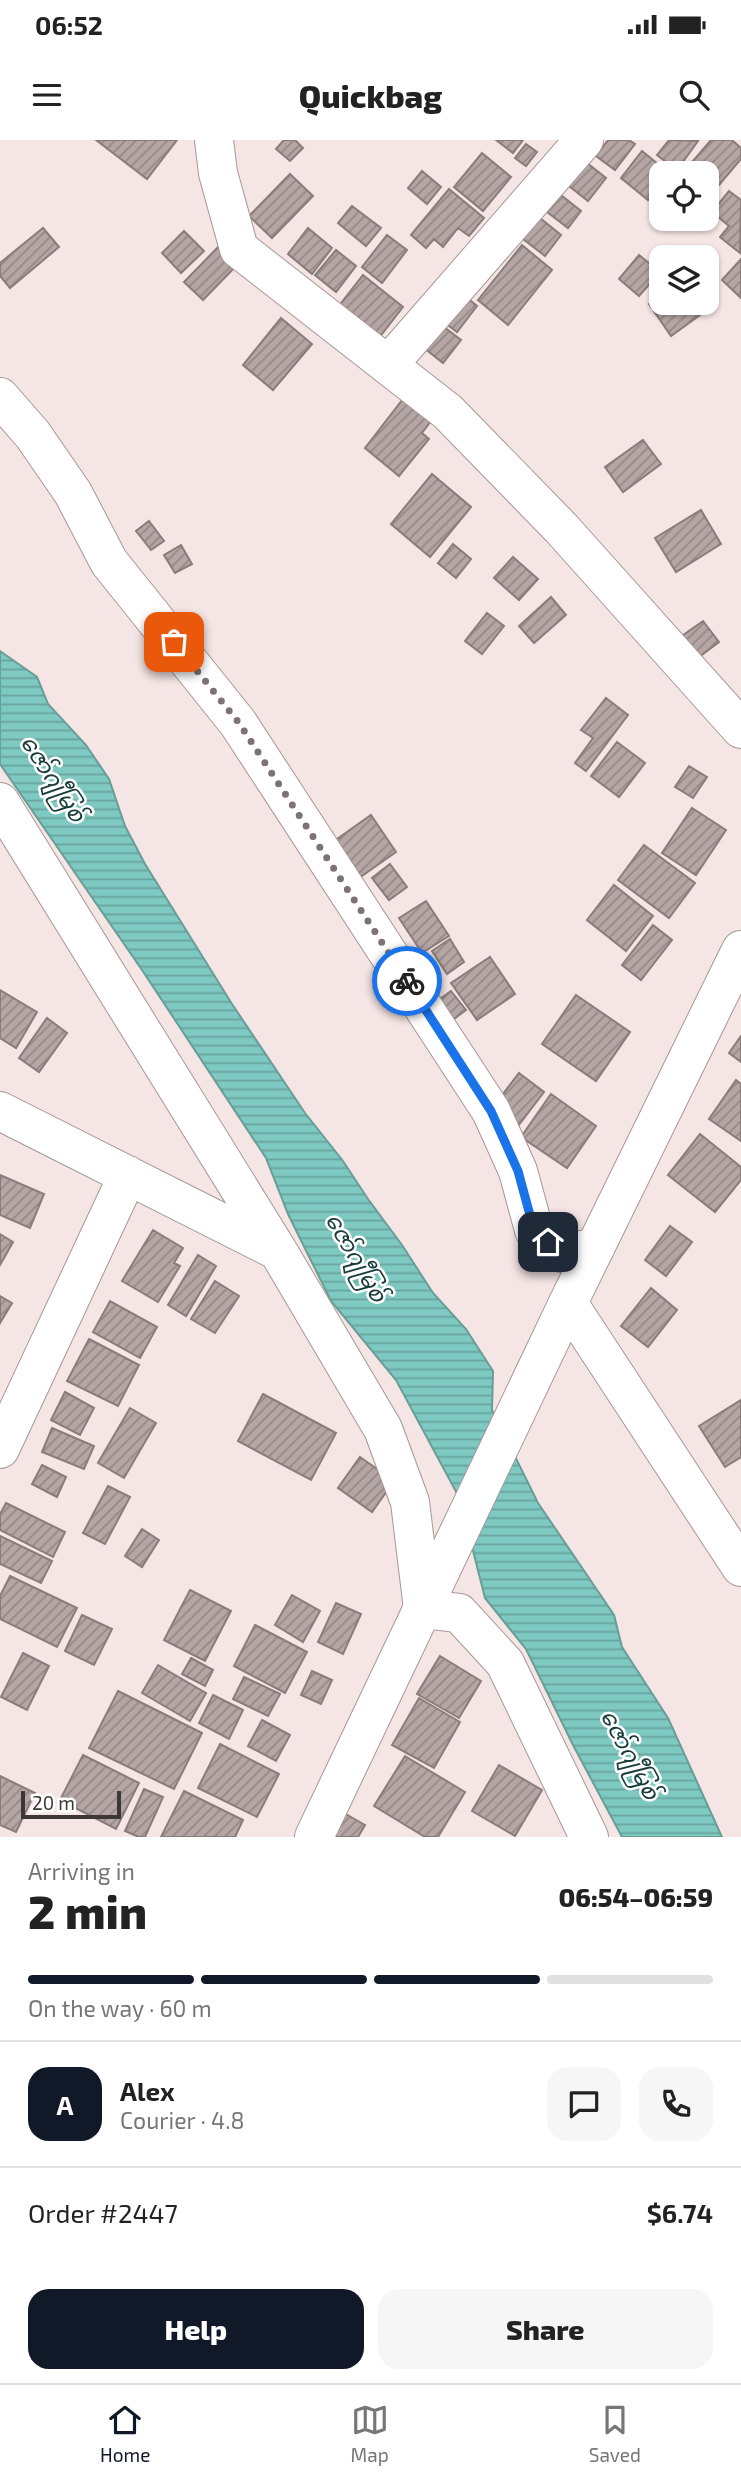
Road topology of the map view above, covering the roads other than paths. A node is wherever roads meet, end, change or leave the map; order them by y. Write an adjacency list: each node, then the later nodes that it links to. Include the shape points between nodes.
1 (214, 140): 3 (street, via 239,249)
2 (584, 140): 3 (street)
3 (388, 365): 5 (street, via 448,412 552,519)
4 (0, 397): 10 (street, via 73,493 109,562 239,723 491,1111 518,1171 534,1230 561,1253)
5 (741, 729)
6 (0, 802): 11 (street)
7 (741, 950): 10 (street)
8 (0, 1111): 9 (street)
9 (128, 1175): 11 (street); 13 (street)
10 (595, 1248): 12 (street)
11 (278, 1251): 15 (street, via 383,1429 410,1503)
12 (568, 1303): 14 (street); 15 (street)
13 (0, 1449)
14 (737, 1552)
15 (423, 1609): 16 (street); 17 (street, via 459,1613 505,1663)
16 (314, 1837)
17 (589, 1837)

